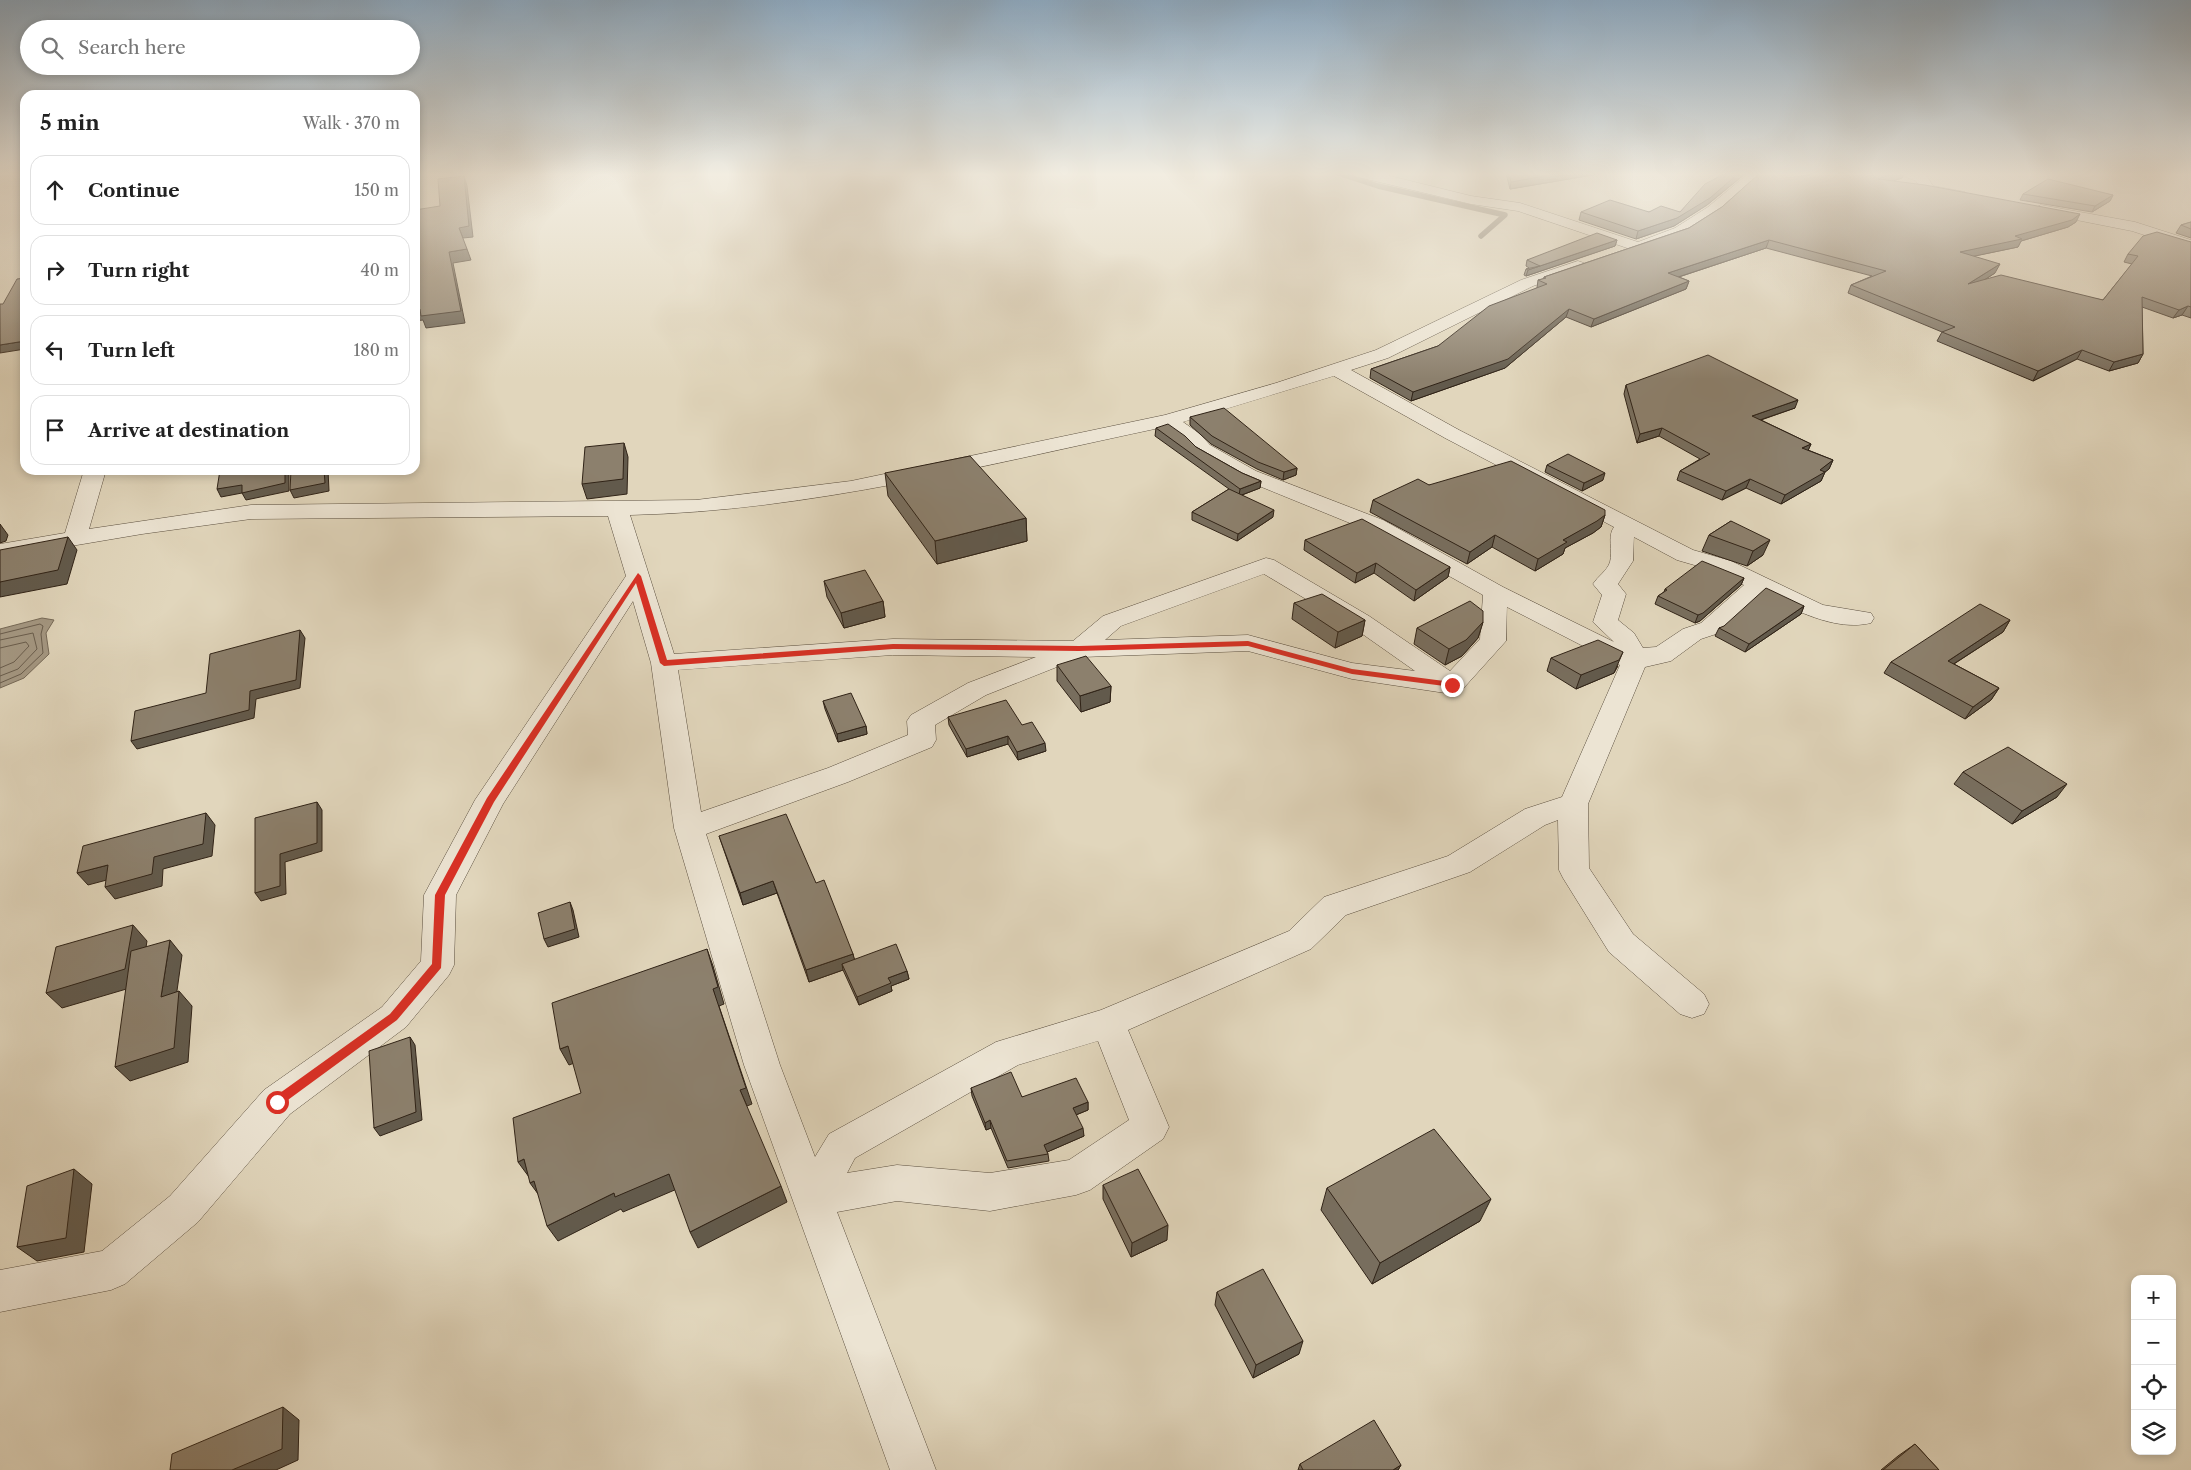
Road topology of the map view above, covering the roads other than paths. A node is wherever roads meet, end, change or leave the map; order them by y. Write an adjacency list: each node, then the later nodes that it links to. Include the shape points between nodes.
1 (1623, 242): 3 (street)
2 (1649, 242): 3 (street)
3 (1636, 246): 4 (street, via 1527,283 1382,354)
4 (1337, 370): 5 (street); 8 (street, via 1538,480)
5 (1168, 420): 7 (street, via 851,487 696,507); 13 (street, via 1203,449 1249,475 1375,525)
6 (94, 475): 9 (street)
7 (617, 509): 9 (street, via 251,512); 11 (street)
8 (1631, 526): 12 (street, via 1685,555 1723,566); 16 (street, via 1622,531 1624,559 1619,571 1605,584 1614,594 1605,622 1622,633 1632,648)
9 (75, 537): 10 (street)
10 (0, 551)
11 (638, 576): 17 (street); 24 (street, via 490,800 440,895 437,965 394,1017 277,1102 184,1209 111,1270)
12 (1758, 585): 14 (street, via 1817,612); 16 (street, via 1710,628 1692,634 1662,655 1645,656)
13 (1495, 592): 16 (street); 18 (street, via 1493,641)
14 (1862, 618)
15 (1079, 649): 17 (street, via 893,647); 18 (street, via 1248,643 1352,671); 18 (street, via 1112,621 1266,565 1360,621); 20 (street, via 977,689 921,721 922,740 838,776)
16 (1634, 662): 19 (street)
17 (664, 663): 20 (street)
18 (1452, 685)
19 (1573, 804): 21 (street, via 1574,870 1621,943); 22 (street, via 1535,817 1459,864 1335,906 1300,940)
20 (689, 828): 23 (street, via 762,1065)
21 (1692, 1004)
22 (1108, 1023): 23 (street, via 1008,1052 842,1146); 23 (street, via 1150,1127 1076,1177 990,1192 898,1183)
23 (813, 1198): 25 (street)
24 (0, 1291)
25 (913, 1470)

